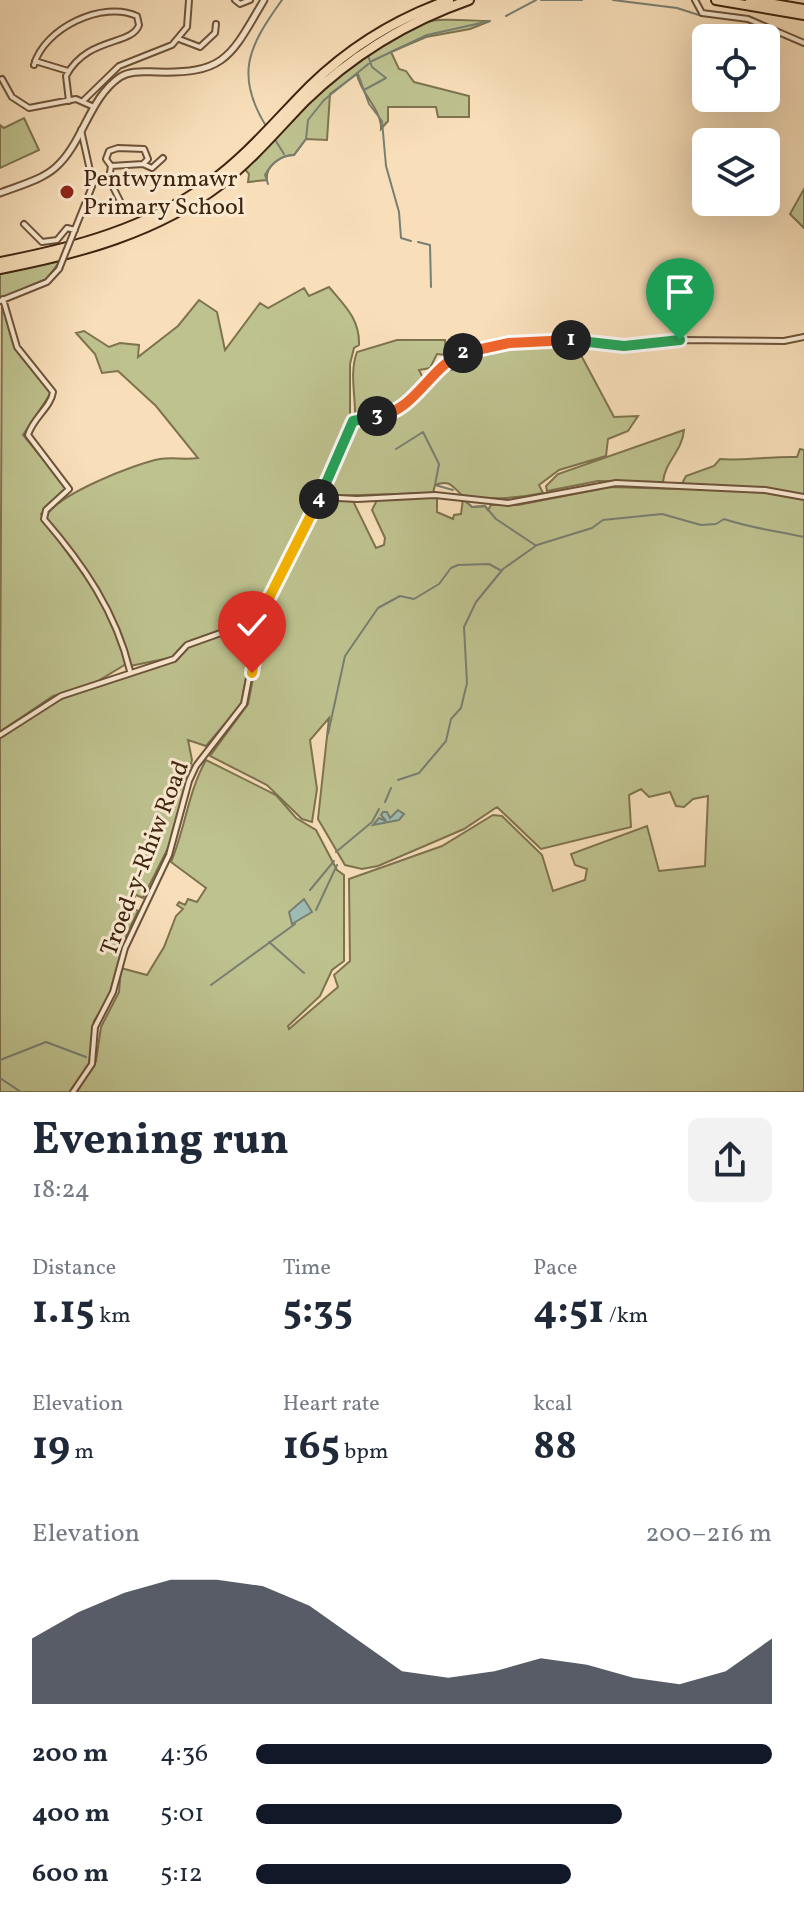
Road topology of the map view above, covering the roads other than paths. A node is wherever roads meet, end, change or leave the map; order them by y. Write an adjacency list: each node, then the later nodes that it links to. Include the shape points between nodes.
1 (189, 0): 14 (street, via 189,20)
2 (235, 0): 3 (street)
3 (250, 0)
4 (264, 0): 20 (street, via 238,44 219,63 193,73 128,73)
5 (449, 0): 31 (main road, via 354,49 240,157 181,202 109,234)
6 (469, 0): 32 (main road, via 422,18 355,57 222,183 171,216 112,241)
7 (716, 0): 11 (main road)
8 (750, 0): 11 (main road)
9 (696, 2): 15 (street, via 702,13 748,19)
10 (804, 9): 11 (main road)
11 (790, 10): 12 (main road)
12 (804, 15)
13 (216, 24): 14 (street, via 208,43 200,47)
14 (179, 39): 19 (street, via 164,51 119,66)
15 (804, 43)
16 (68, 71): 16 (street, via 34,63 47,39 92,11 119,7 137,16 137,31 80,55); 18 (street)
17 (2, 79): 18 (street, via 12,97 29,108)
18 (69, 101): 19 (street)
19 (83, 101): 20 (street)
20 (94, 107): 21 (street)
21 (81, 130): 26 (street); 27 (street, via 55,169)
22 (163, 158): 23 (street, via 152,168)
23 (143, 164): 24 (street); 24 (street, via 148,159 144,149 118,148 109,151 106,159)
24 (111, 166): 25 (street)
25 (109, 179): 26 (street); 28 (street)
26 (92, 181): 30 (street)
27 (0, 193)
28 (122, 205)
29 (24, 224): 30 (street, via 42,242 57,240 67,228)
30 (74, 232): 33 (street, bridge, via 59,269 47,282)
31 (0, 262)
32 (0, 269)
33 (2, 300): 38 (street, via 19,351 53,392 29,438 69,489 46,510 44,519 92,580)
34 (804, 337): 35 (street, Troed-y-Rhiw Road, via 624,346 562,339 469,351 448,360 391,414 353,421)
35 (320, 497): 36 (street, via 435,495 508,503 616,483 765,490); 37 (street, Troed-y-Rhiw Road)
36 (804, 497)
37 (263, 606): 38 (street, via 232,629 187,645 174,659); 40 (street, Troed-y-Rhiw Road, via 244,704 196,766 169,855 95,1027 92,1064)
38 (130, 671): 39 (street, via 61,696)
39 (0, 735)
40 (73, 1092)

